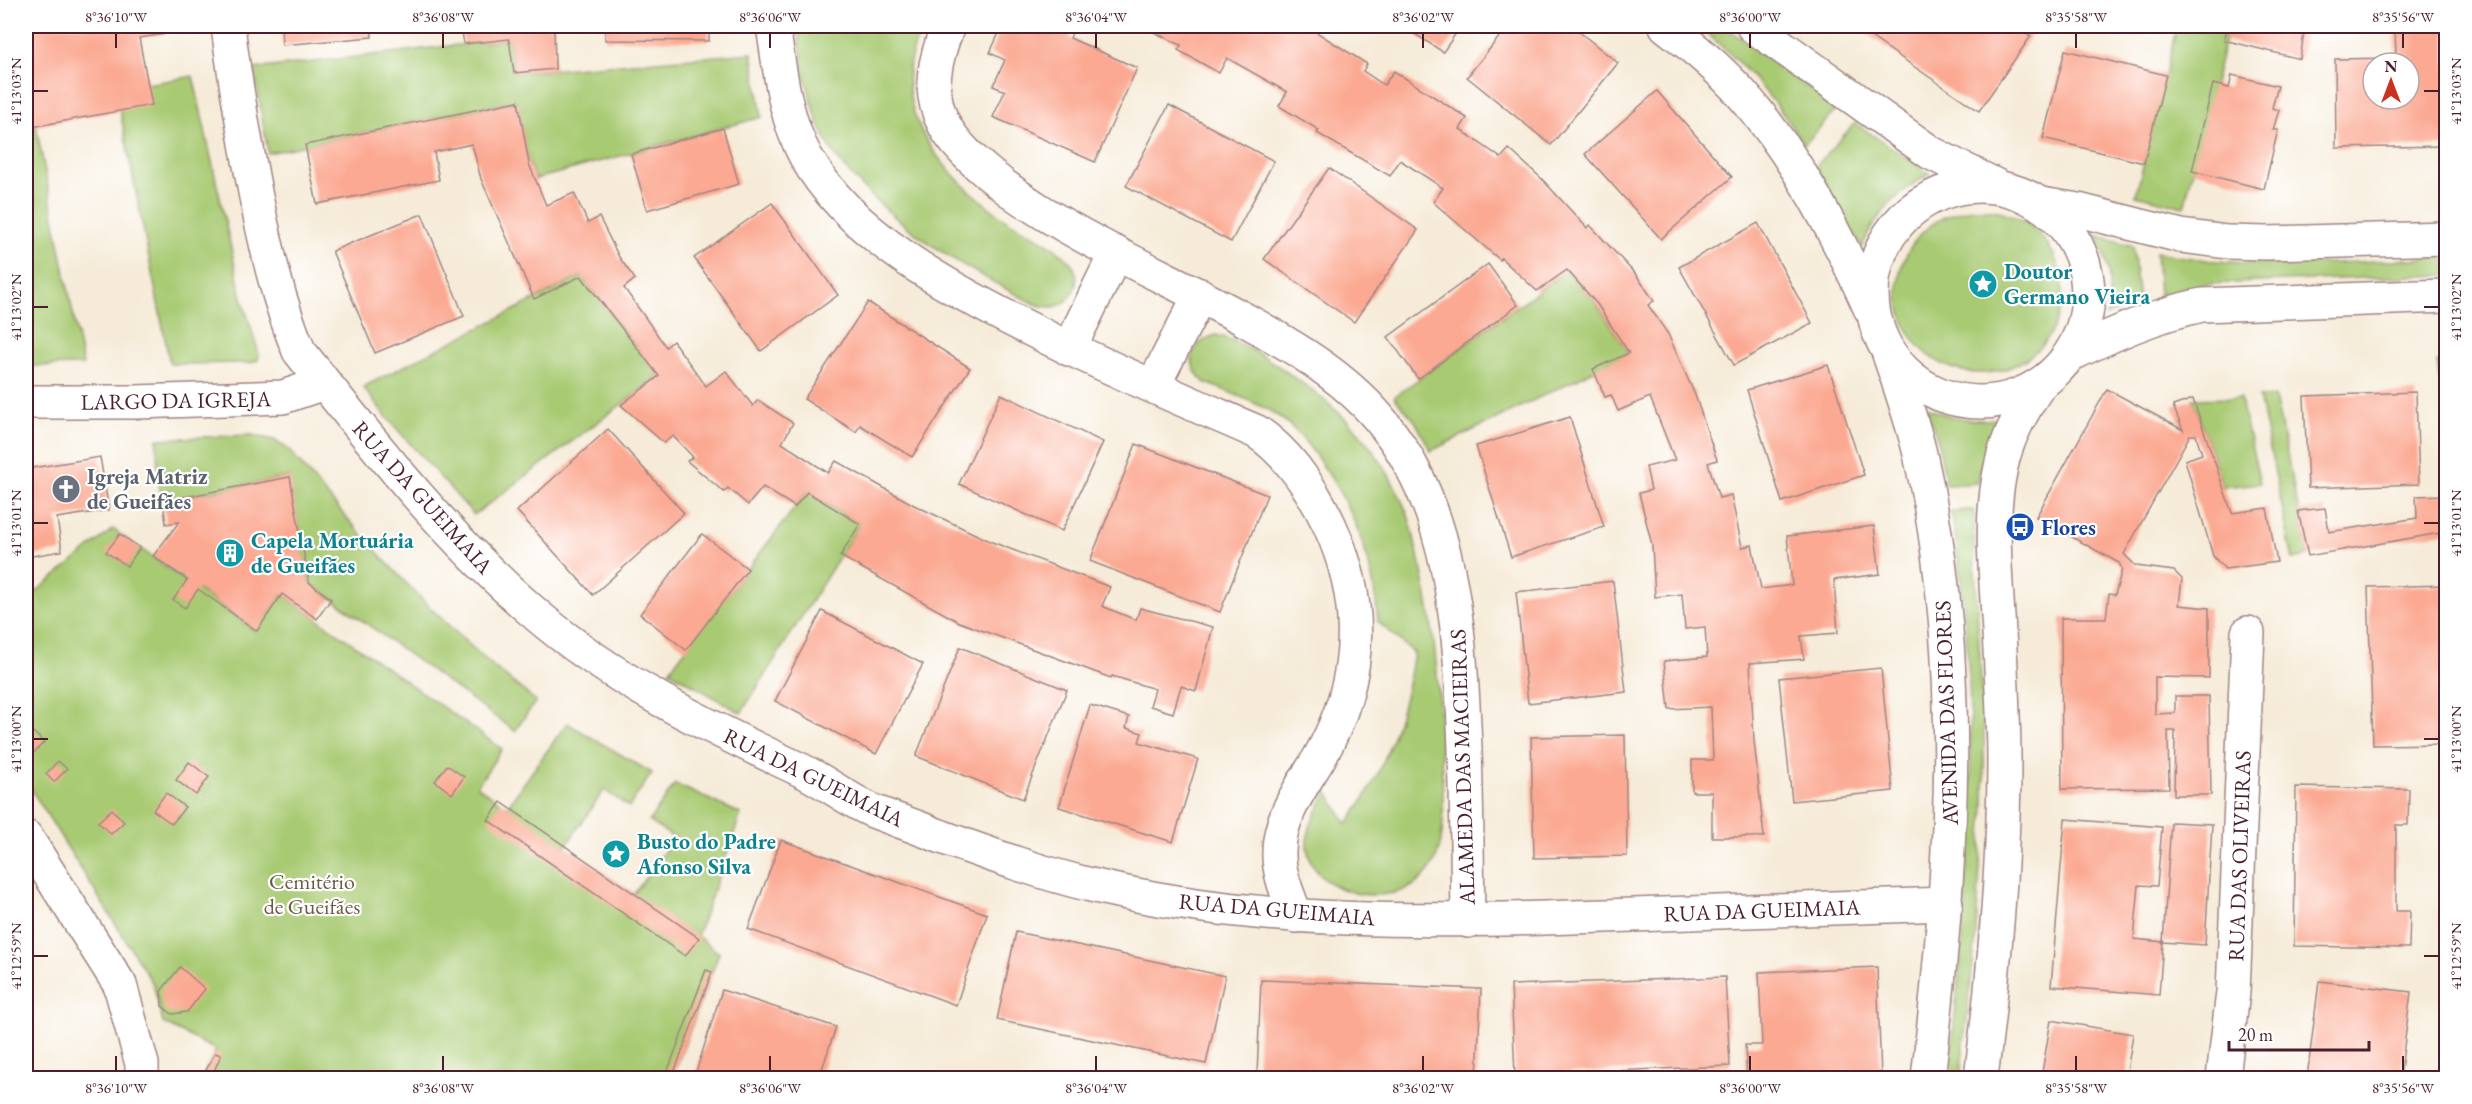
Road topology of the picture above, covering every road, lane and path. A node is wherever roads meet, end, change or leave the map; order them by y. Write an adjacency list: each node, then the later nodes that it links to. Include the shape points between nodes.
1 (228, 26): 16 (street, RUA DA GUEIMAIA, via 275,287 299,351)
2 (773, 26): 13 (street, via 789,117 806,156 842,203 910,263 936,280)
3 (948, 26): 9 (street, ALAMEDA DAS MACIEIRAS, via 934,70 933,88 945,126 990,176 1016,196)
4 (1666, 26): 12 (street, via 1740,91 1778,140 1853,270)
5 (1753, 26): 6 (street, via 1931,153)
6 (2001, 188): 7 (street); 12 (street, via 1966,187 1932,196 1903,218 1882,246 1875,268)
7 (2041, 204): 8 (street, via 2181,236 2227,242); 15 (street, via 2068,228 2082,257 2089,291 2085,324)
8 (2446, 238)
9 (1116, 253): 10 (street, ALAMEDA DAS MACIEIRAS); 13 (street)
10 (1200, 295): 18 (street); 24 (street, ALAMEDA DAS MACIEIRAS, via 1305,355 1366,404 1386,427 1428,499 1449,573 1461,650)
11 (2446, 296): 15 (street, via 2202,306 2126,328)
12 (1873, 315): 14 (street)
13 (1069, 349): 18 (street)
14 (1889, 354): 17 (street, via 1912,379 1941,396 1975,403 2009,399); 22 (street, AVENIDA DAS FLORES, via 1919,453 1943,592 1951,734)
15 (2070, 355): 17 (street)
16 (324, 383): 19 (street, LARGO DA IGREJA, via 283,397); 23 (street, RUA DA GUEIMAIA, via 430,511 527,607 618,675 699,721 817,777 870,809 1020,865 1126,893)
17 (2039, 385): 27 (street, via 2011,435 1995,498 2004,706 2003,825)
18 (1153, 386): 23 (street, via 1272,442 1308,486 1339,547 1348,577 1356,621 1347,688 1334,728 1280,833 1280,865)
19 (26, 402)
20 (2248, 633): 28 (street, RUA DAS OLIVEIRAS, via 2233,992)
21 (26, 837): 25 (street, via 120,985 142,1064)
22 (1946, 904): 24 (street, RUA DA GUEIMAIA); 26 (street, AVENIDA DAS FLORES)
23 (1296, 916): 24 (street, RUA DA GUEIMAIA)
24 (1468, 921)
25 (142, 1078)
26 (1928, 1078)
27 (1981, 1078)
28 (2223, 1078)

